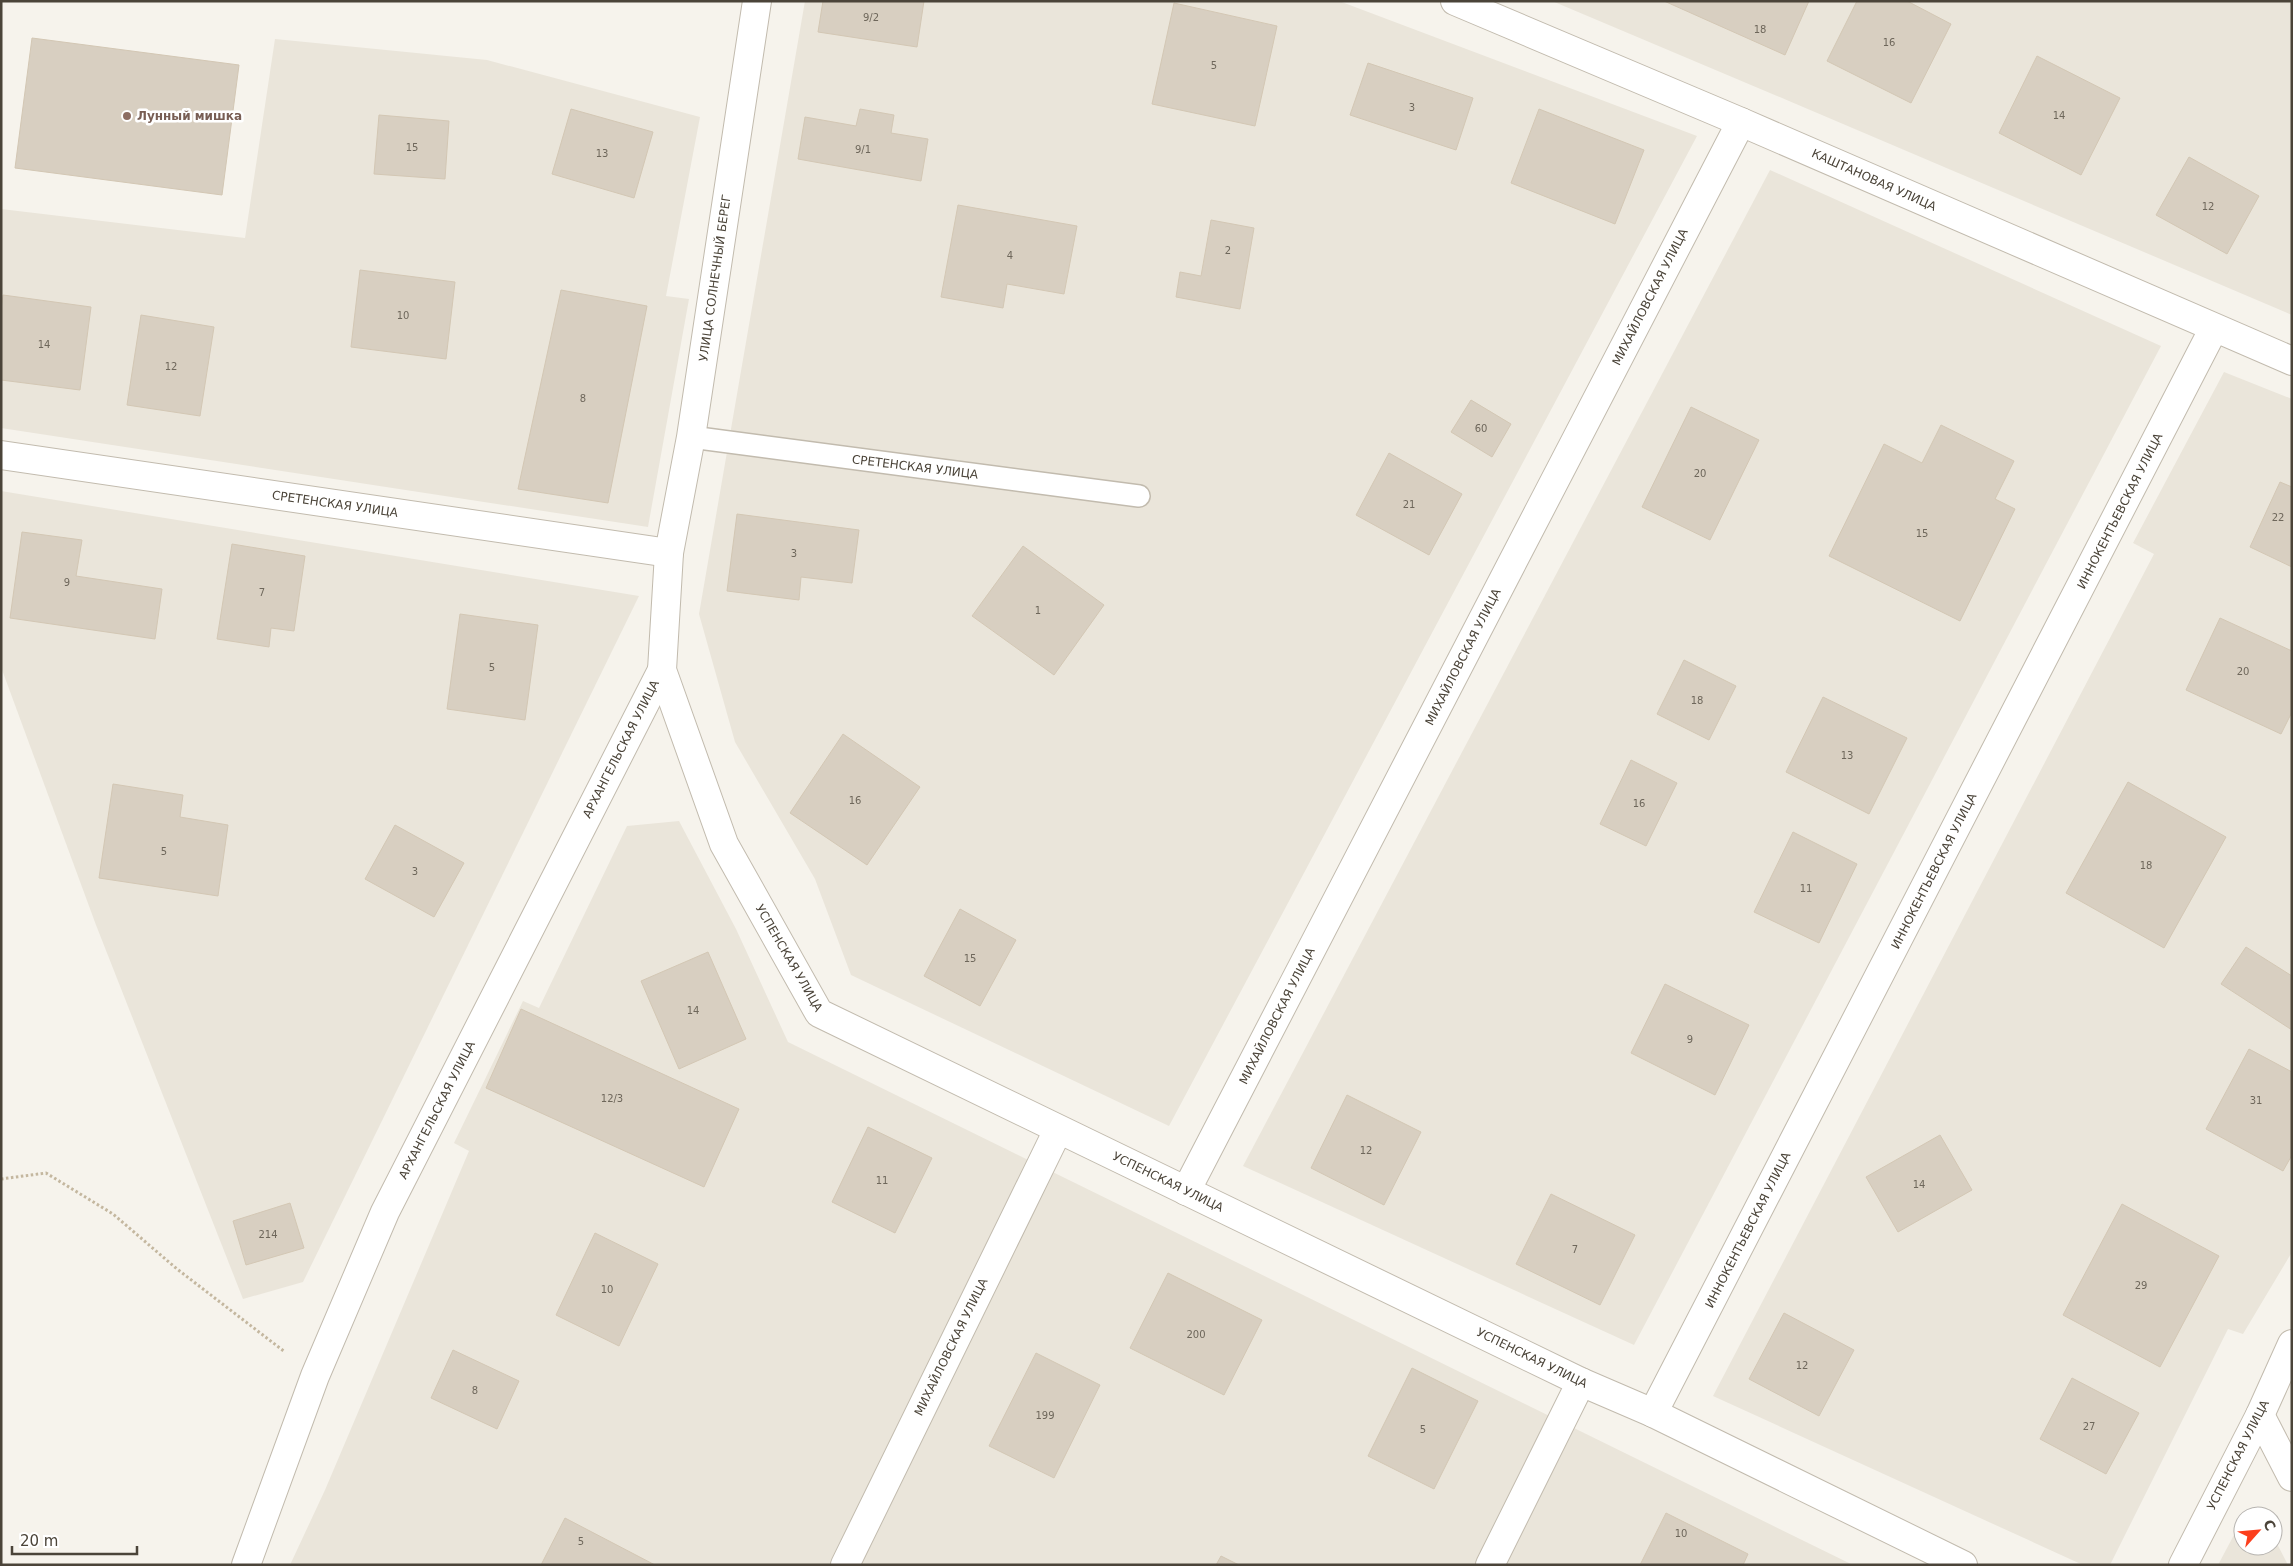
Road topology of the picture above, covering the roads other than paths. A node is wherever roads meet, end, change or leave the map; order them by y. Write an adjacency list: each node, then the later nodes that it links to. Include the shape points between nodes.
1 (757, 1): 6 (street, УЛИЦА СОЛНЕЧНЫЙ БЕРЕГ)
2 (1455, 1): 3 (street, КАШТАНОВАЯ УЛИЦА)
3 (1741, 122): 4 (street, КАШТАНОВАЯ УЛИЦА); 12 (street, МИХАЙЛОВСКАЯ УЛИЦА)
4 (2214, 328): 5 (street, КАШТАНОВАЯ УЛИЦА); 15 (street, ИННОКЕНТЬЕВСКАЯ УЛИЦА)
5 (2292, 361)
6 (691, 437): 8 (lane, СРЕТЕНСКАЯ УЛИЦА); 9 (street, УЛИЦА СОЛНЕЧНЫЙ БЕРЕГ)
7 (1, 455): 9 (street, СРЕТЕНСКАЯ УЛИЦА)
8 (1139, 496)
9 (669, 553): 10 (street, УСПЕНСКАЯ УЛИЦА)
10 (662, 670): 11 (street, УСПЕНСКАЯ УЛИЦА, via 724,844 819,1013); 18 (street, АРХАНГЕЛЬСКАЯ УЛИЦА, via 385,1212 315,1376)
11 (1058, 1130): 12 (street, УСПЕНСКАЯ УЛИЦА); 19 (street, МИХАЙЛОВСКАЯ УЛИЦА)
12 (1186, 1191): 14 (street, УСПЕНСКАЯ УЛИЦА)
13 (2292, 1344): 16 (street, УСПЕНСКАЯ УЛИЦА)
14 (1581, 1382): 15 (street, УСПЕНСКАЯ УЛИЦА); 20 (street)
15 (1653, 1413): 21 (street, УСПЕНСКАЯ УЛИЦА)
16 (2260, 1415): 17 (street); 22 (street, УСПЕНСКАЯ УЛИЦА)
17 (2292, 1477)
18 (246, 1565)
19 (845, 1565)
20 (1490, 1565)
21 (1963, 1565)
22 (2183, 1565)

